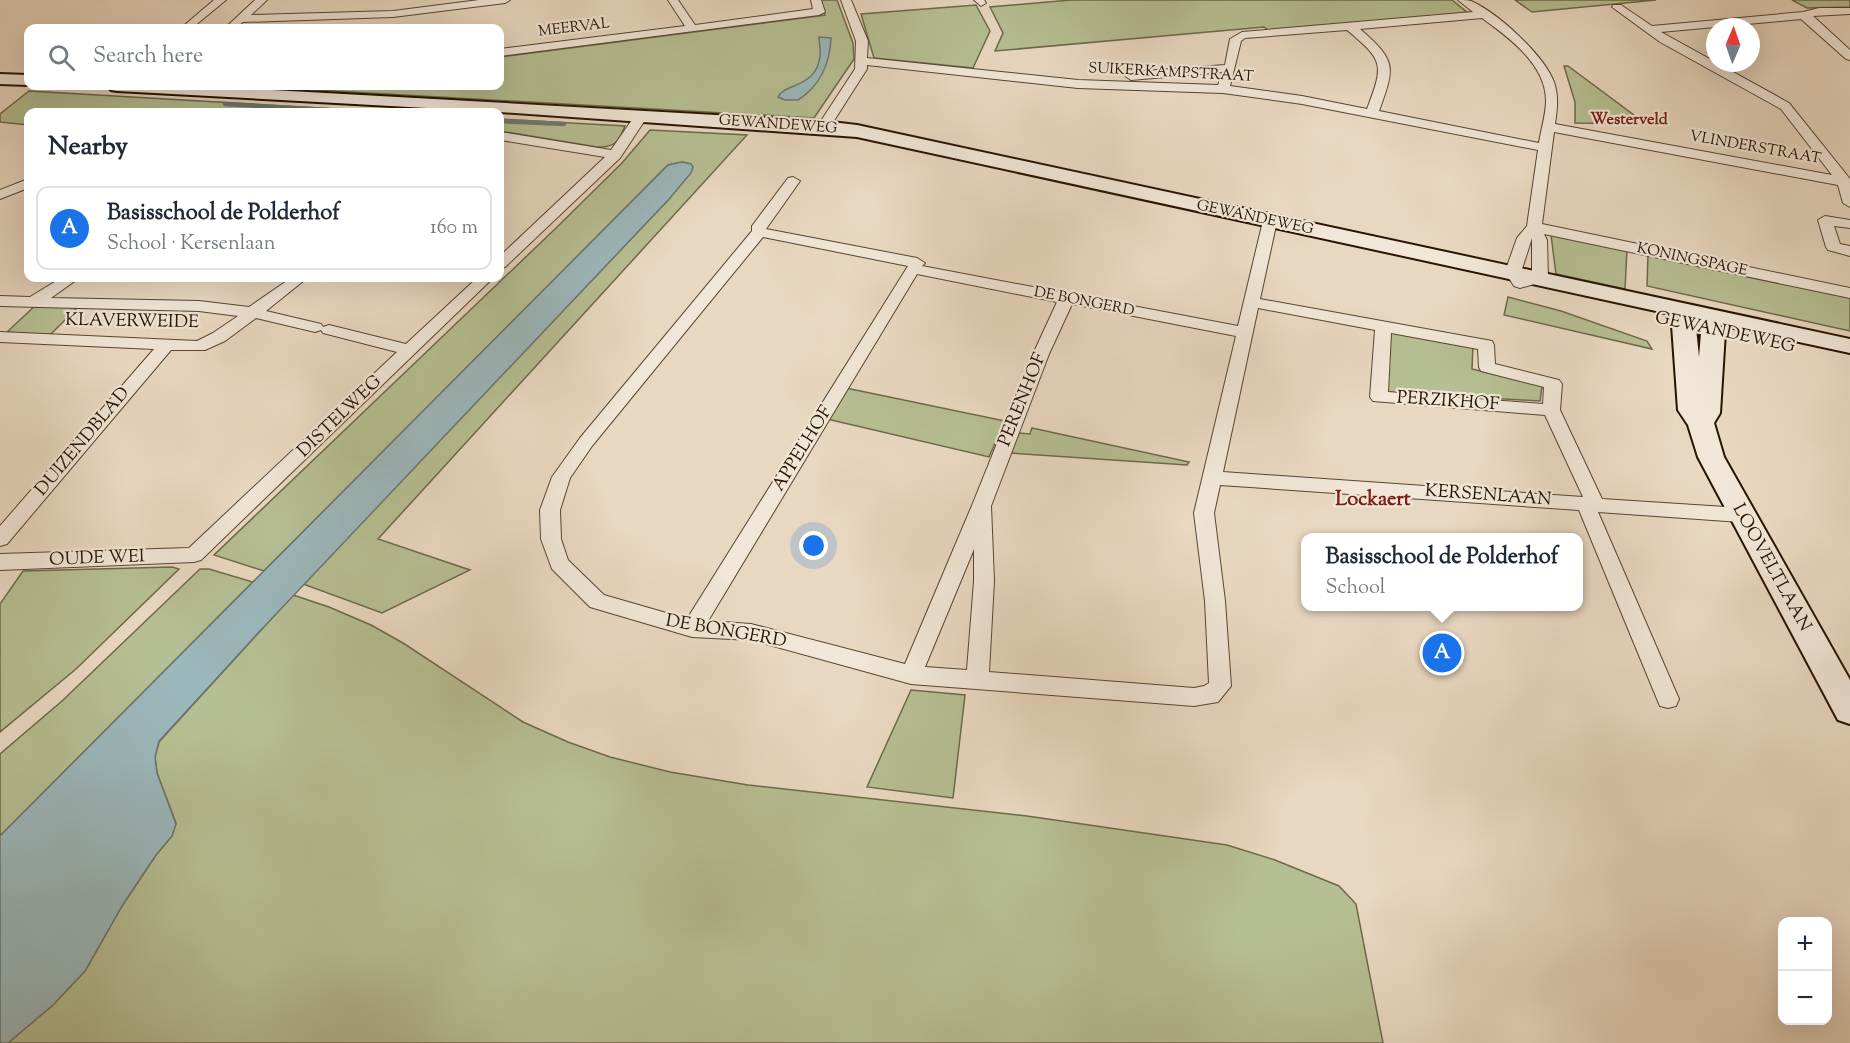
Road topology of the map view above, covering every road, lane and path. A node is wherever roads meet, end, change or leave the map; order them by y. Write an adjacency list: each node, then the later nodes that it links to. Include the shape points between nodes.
1 (221, 0): 15 (street)
2 (262, 0): 14 (street)
3 (458, 0): 10 (street)
4 (505, 0): 10 (street)
5 (674, 0): 18 (street)
6 (816, 0): 18 (street, MEERVAL, via 819,12)
7 (846, 0): 22 (street, via 862,41)
8 (1463, 0): 12 (street)
9 (1617, 7): 19 (street)
10 (424, 10): 14 (street, via 363,16)
11 (1850, 11): 13 (street)
12 (1483, 15): 17 (street); 34 (street, via 1535,56 1544,70 1551,85)
13 (1803, 15): 19 (street); 21 (street)
14 (240, 19): 16 (street)
15 (191, 24)
16 (234, 24)
17 (1351, 27): 23 (street, via 1242,35 1236,39); 31 (street, via 1384,58 1386,73)
18 (692, 28): 20 (street, MEERVAL)
19 (1649, 30): 39 (street, via 1785,106)
20 (504, 52)
21 (1850, 56)
22 (862, 61): 26 (street, SUIKERKAMPSTRAAT); 33 (street, via 861,69)
23 (1230, 69): 26 (street); 27 (street)
24 (0, 79): 25 (street)
25 (24, 80)
26 (1078, 84): 27 (street, SUIKERKAMPSTRAAT)
27 (1223, 89): 31 (street, SUIKERKAMPSTRAAT)
28 (221, 90): 29 (street, GEWANDEWEG)
29 (500, 108)
30 (504, 108): 32 (street, GEWANDEWEG)
31 (1372, 114): 36 (street, SUIKERKAMPSTRAAT)
32 (640, 117): 33 (street, GEWANDEWEG); 37 (street)
33 (823, 127): 43 (street, GEWANDEWEG, via 898,139)
34 (1549, 127): 36 (street); 39 (street, VLINDERSTRAAT)
35 (504, 137): 37 (street)
36 (1546, 148): 45 (street)
37 (615, 155): 48 (street)
38 (793, 181): 46 (street, DE BONGERD, via 759,226)
39 (1847, 182): 42 (street)
40 (24, 185): 41 (street)
41 (0, 195)
42 (1850, 203)
43 (1270, 221): 50 (street, GEWANDEWEG, via 1427,256 1445,264); 58 (street)
44 (1850, 224): 47 (street, via 1825,220 1833,247)
45 (1534, 227): 50 (street, via 1524,238); 50 (street, via 1540,240); 54 (street, KONINGSPAGE)
46 (759, 232): 49 (street, DE BONGERD, via 916,263); 78 (street, DE BONGERD, via 586,442 561,477 550,510 551,539 560,564 597,600)
47 (1850, 251)
48 (504, 260)
49 (913, 269): 55 (street, DE BONGERD); 78 (street, APPELHOF)
50 (1524, 277): 60 (street, GEWANDEWEG)
51 (65, 282): 56 (street)
52 (295, 282): 59 (street)
53 (481, 282): 67 (street, DISTELWEG)
54 (1850, 293)
55 (1066, 299): 62 (street, DE BONGERD); 72 (street, PERENHOF)
56 (36, 300): 57 (street, KLAVERWEIDE); 59 (street, KLAVERWEIDE, via 199,306)
57 (0, 301)
58 (1251, 303): 61 (street, PERZIKHOF); 62 (street)
59 (255, 313): 65 (street, KLAVERWEIDE, via 199,346); 67 (street, KLAVERWEIDE)
60 (1689, 319): 63 (street); 66 (street, GEWANDEWEG); 70 (street, LOOVELTLAAN, via 1691,410)
61 (1383, 327): 69 (street, PERZIKHOF, via 1486,345 1486,367 1554,384); 69 (street, PERZIKHOF, via 1379,397)
62 (1243, 332): 71 (street)
63 (1713, 332): 68 (street, GEWANDEWEG); 70 (street, via 1707,413)
64 (0, 337): 65 (street, KLAVERWEIDE)
65 (166, 345): 75 (street, DUIZENDBLAD)
66 (1850, 346)
67 (410, 350): 76 (street, DISTELWEG)
68 (1850, 359)
69 (1551, 410): 73 (street, PERZIKHOF)
70 (1701, 423): 74 (street, LOOVELTLAAN, via 1711,457)
71 (1211, 478): 73 (street, KERSENLAAN); 80 (street, DE BONGERD, via 1204,513 1220,686 1210,695 1194,697)
72 (983, 502): 79 (street, PERENHOF); 80 (street, PERENHOF, via 984,581)
73 (1590, 503): 74 (street, KERSENLAAN); 81 (street)
74 (1741, 515): 82 (street, LOOVELTLAAN)
75 (0, 539)
76 (194, 555): 77 (street, OUDE WEI)
77 (0, 562)
78 (692, 629): 79 (street, DE BONGERD, via 751,632)
79 (911, 675): 80 (street, DE BONGERD)
80 (977, 680)
81 (1668, 699)
82 (1850, 710)

